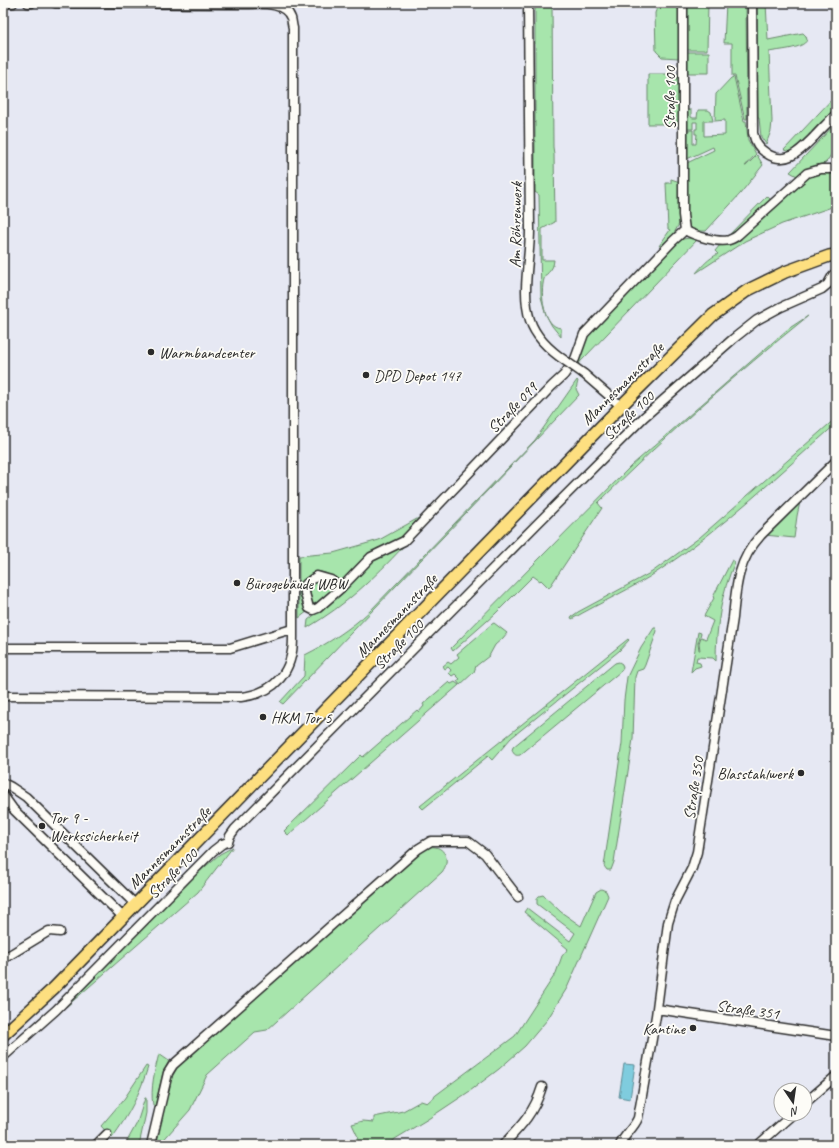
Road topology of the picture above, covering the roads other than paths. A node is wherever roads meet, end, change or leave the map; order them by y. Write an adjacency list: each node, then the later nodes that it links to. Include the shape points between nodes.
1 (3, 3): 2 (street)
2 (13, 3)
3 (55, 3): 7 (street)
4 (528, 3): 13 (street, Am Röhrenwerk, bridge, via 530,226 525,300 530,321 544,344)
5 (683, 3): 10 (street, Straße 100)
6 (752, 3): 8 (street, via 754,132 760,149 780,158 790,157 799,152)
7 (244, 4): 16 (street, via 273,5 285,9 291,18 293,28)
8 (836, 114)
9 (836, 169): 10 (street, via 821,169 807,173 730,240 712,239)
10 (685, 230): 15 (street, Straße 099, via 584,334 575,359 564,375 404,541 371,557)
11 (836, 255): 13 (main road, Mannesmannstraße, via 785,272 748,290 713,315)
12 (833, 275): 29 (street, Straße 100, via 822,289 757,320 644,417 235,829 228,842 213,851 56,1010)
13 (622, 406): 22 (main road, Mannesmannstraße)
14 (836, 461): 26 (street, Straße 350, via 761,535 742,562 697,852 670,917)
15 (341, 588): 15 (street, Straße 099, via 318,608 309,608 305,593 306,584 317,576 331,580)
16 (292, 629): 17 (street, via 230,648); 18 (street, via 293,651 284,675 270,687 252,696)
17 (3, 648)
18 (3, 696)
19 (3, 783): 22 (street, via 26,797)
20 (3, 795): 23 (street, via 13,809)
21 (518, 897): 36 (street, via 485,854 468,841 431,842 418,849 173,1065 168,1073)
22 (135, 904): 23 (main road, Mannesmannstraße)
23 (123, 917): 27 (main road, Mannesmannstraße, via 54,988)
24 (60, 932): 25 (street, via 50,931)
25 (3, 959)
26 (657, 1008): 28 (street, Straße 351); 38 (street, Straße 350, via 638,1118)
27 (3, 1035)
28 (836, 1036)
29 (3, 1057)
30 (836, 1076): 32 (street)
31 (542, 1087): 37 (street, via 532,1112)
32 (813, 1096)
33 (784, 1122): 39 (street)
34 (107, 1134): 35 (street)
35 (96, 1145)
36 (151, 1145)
37 (503, 1145)
38 (620, 1145)
39 (758, 1145)

